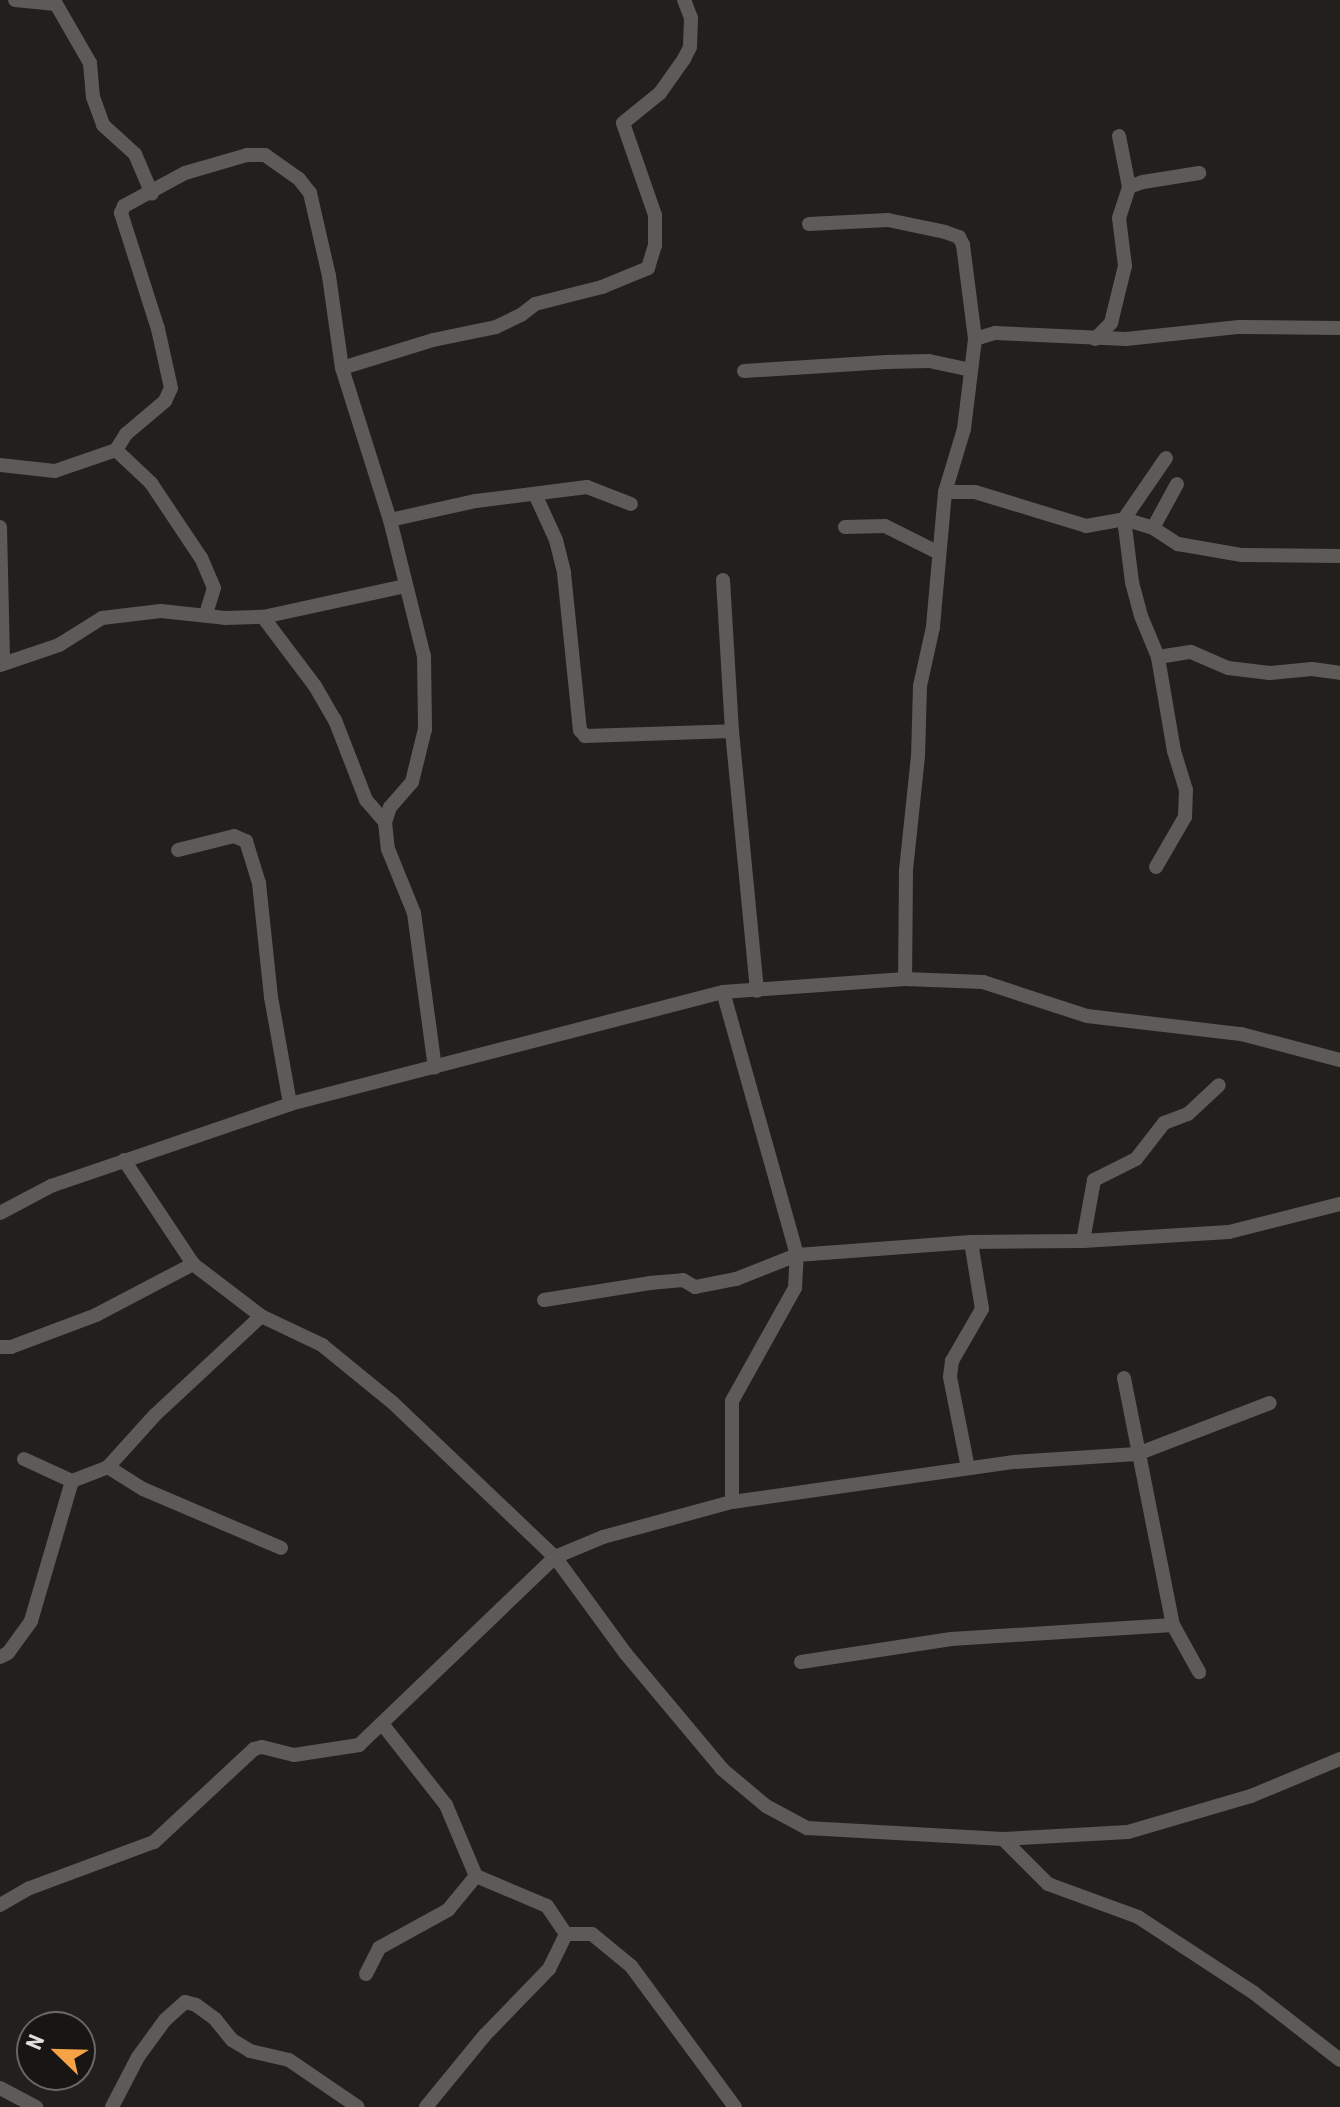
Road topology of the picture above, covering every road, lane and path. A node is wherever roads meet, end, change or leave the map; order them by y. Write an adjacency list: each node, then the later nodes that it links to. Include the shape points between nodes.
1 (15, 0): 3 (street)
2 (684, 0): 12 (street, via 691,18 690,47 660,93 623,123 655,215 648,268 602,287 535,304 496,327)
3 (55, 2): 7 (street, via 90,63 93,97 103,125 135,154)
4 (1119, 136): 6 (street)
5 (1199, 173): 6 (street)
6 (1129, 187): 11 (street, via 1119,218 1125,266 1111,323)
7 (152, 194): 12 (street, via 185,173 247,155 265,155 299,179 310,193 322,239); 15 (street, via 124,206 121,213 171,388 165,401 126,434)
8 (809, 224): 10 (street, via 888,220 959,237)
9 (1340, 328): 11 (street, via 1239,327)
10 (975, 339): 11 (street, via 995,333); 13 (street)
11 (1095, 339)
12 (342, 368): 23 (street)
13 (971, 370): 14 (street, via 929,361); 19 (street, via 964,429)
14 (744, 371)
15 (116, 450): 17 (street, via 55,471); 32 (street, via 151,483 201,558 214,588)
16 (1166, 458): 22 (street)
17 (0, 465)
18 (1177, 484): 26 (street)
19 (945, 492): 22 (street, via 975,492 1086,526); 27 (street)
20 (535, 494): 21 (street, via 587,487); 23 (street); 37 (street, via 564,573 580,730 585,736)
21 (631, 504)
22 (1124, 519): 26 (street); 34 (street, via 1135,593)
23 (390, 520): 30 (street)
24 (0, 527): 31 (street)
25 (845, 527): 27 (street, via 885,526)
26 (1153, 528): 28 (street, via 1178,544 1242,555)
27 (939, 553): 41 (street, via 933,627 920,686 906,870)
28 (1340, 556)
29 (723, 580): 37 (street)
30 (405, 586): 33 (street); 38 (street, via 424,656 425,729 412,782 390,807)
31 (1, 589): 35 (street)
32 (206, 614): 33 (street); 35 (street, via 161,611 102,618 59,645)
33 (263, 617): 38 (street, via 315,686 335,720 366,800)
34 (1158, 657): 36 (street, via 1191,652 1228,668); 40 (street, via 1186,790 1185,817)
35 (2, 664)
36 (1340, 673)
37 (732, 731): 42 (street)
38 (385, 822): 45 (street, via 388,849 414,913)
39 (178, 850): 47 (street, via 234,836 246,841 259,883)
40 (1156, 867)
41 (905, 979): 42 (street); 44 (street, via 983,982 1087,1016 1241,1034)
42 (757, 991): 43 (street)
43 (723, 992): 45 (street); 53 (street)
44 (1340, 1060)
45 (435, 1068): 47 (street)
46 (1219, 1085): 51 (street, via 1188,1114 1164,1123 1136,1159 1094,1180)
47 (290, 1104): 48 (street)
48 (124, 1160): 50 (street, via 51,1186); 54 (street)
49 (1340, 1204): 51 (street, via 1229,1232)
50 (0, 1213)
51 (1083, 1241): 52 (street)
52 (971, 1242): 53 (street); 63 (street, via 982,1309 952,1361 950,1377)
53 (797, 1255): 55 (street, via 736,1279 695,1287 683,1280 613,1286); 65 (street, via 795,1288 732,1401)
54 (193, 1264): 56 (street); 57 (street, via 96,1315)
55 (544, 1300)
56 (261, 1316): 62 (street); 67 (street, via 322,1345 357,1373)
57 (0, 1347)
58 (1124, 1378): 60 (street)
59 (1270, 1403): 60 (street)
60 (1137, 1454): 63 (street); 68 (street)
61 (24, 1459): 64 (street)
62 (108, 1467): 64 (street); 66 (street, via 143,1489)
63 (968, 1468): 65 (street)
64 (72, 1481): 69 (street, via 31,1621)
65 (732, 1502): 67 (street, via 603,1537)
66 (281, 1548)
67 (555, 1557): 72 (street); 74 (street, via 626,1654 722,1769 766,1806 807,1828)
68 (1173, 1625): 70 (street, via 951,1639); 71 (street)
69 (0, 1657)
70 (801, 1662)
71 (1199, 1672)
72 (383, 1725): 75 (street, via 446,1805); 76 (street, via 349,1748 294,1755 254,1749 154,1842 30,1888)
73 (1340, 1759): 74 (street, via 1251,1796 1128,1832)
74 (1003, 1839): 79 (street, via 1048,1884 1138,1917 1254,1993)
75 (476, 1876): 77 (street, via 547,1906); 78 (street, via 448,1910 379,1948)
76 (0, 1905)
77 (566, 1934): 84 (street, via 549,1969); 85 (street, via 592,1934 631,1966)
78 (366, 1974)
79 (1340, 2060)
80 (0, 2088): 81 (street)
81 (36, 2107)
82 (112, 2107): 83 (street, via 138,2057 185,2002 215,2019 241,2046 289,2060)
83 (358, 2107)
84 (426, 2107)
85 (735, 2107)

